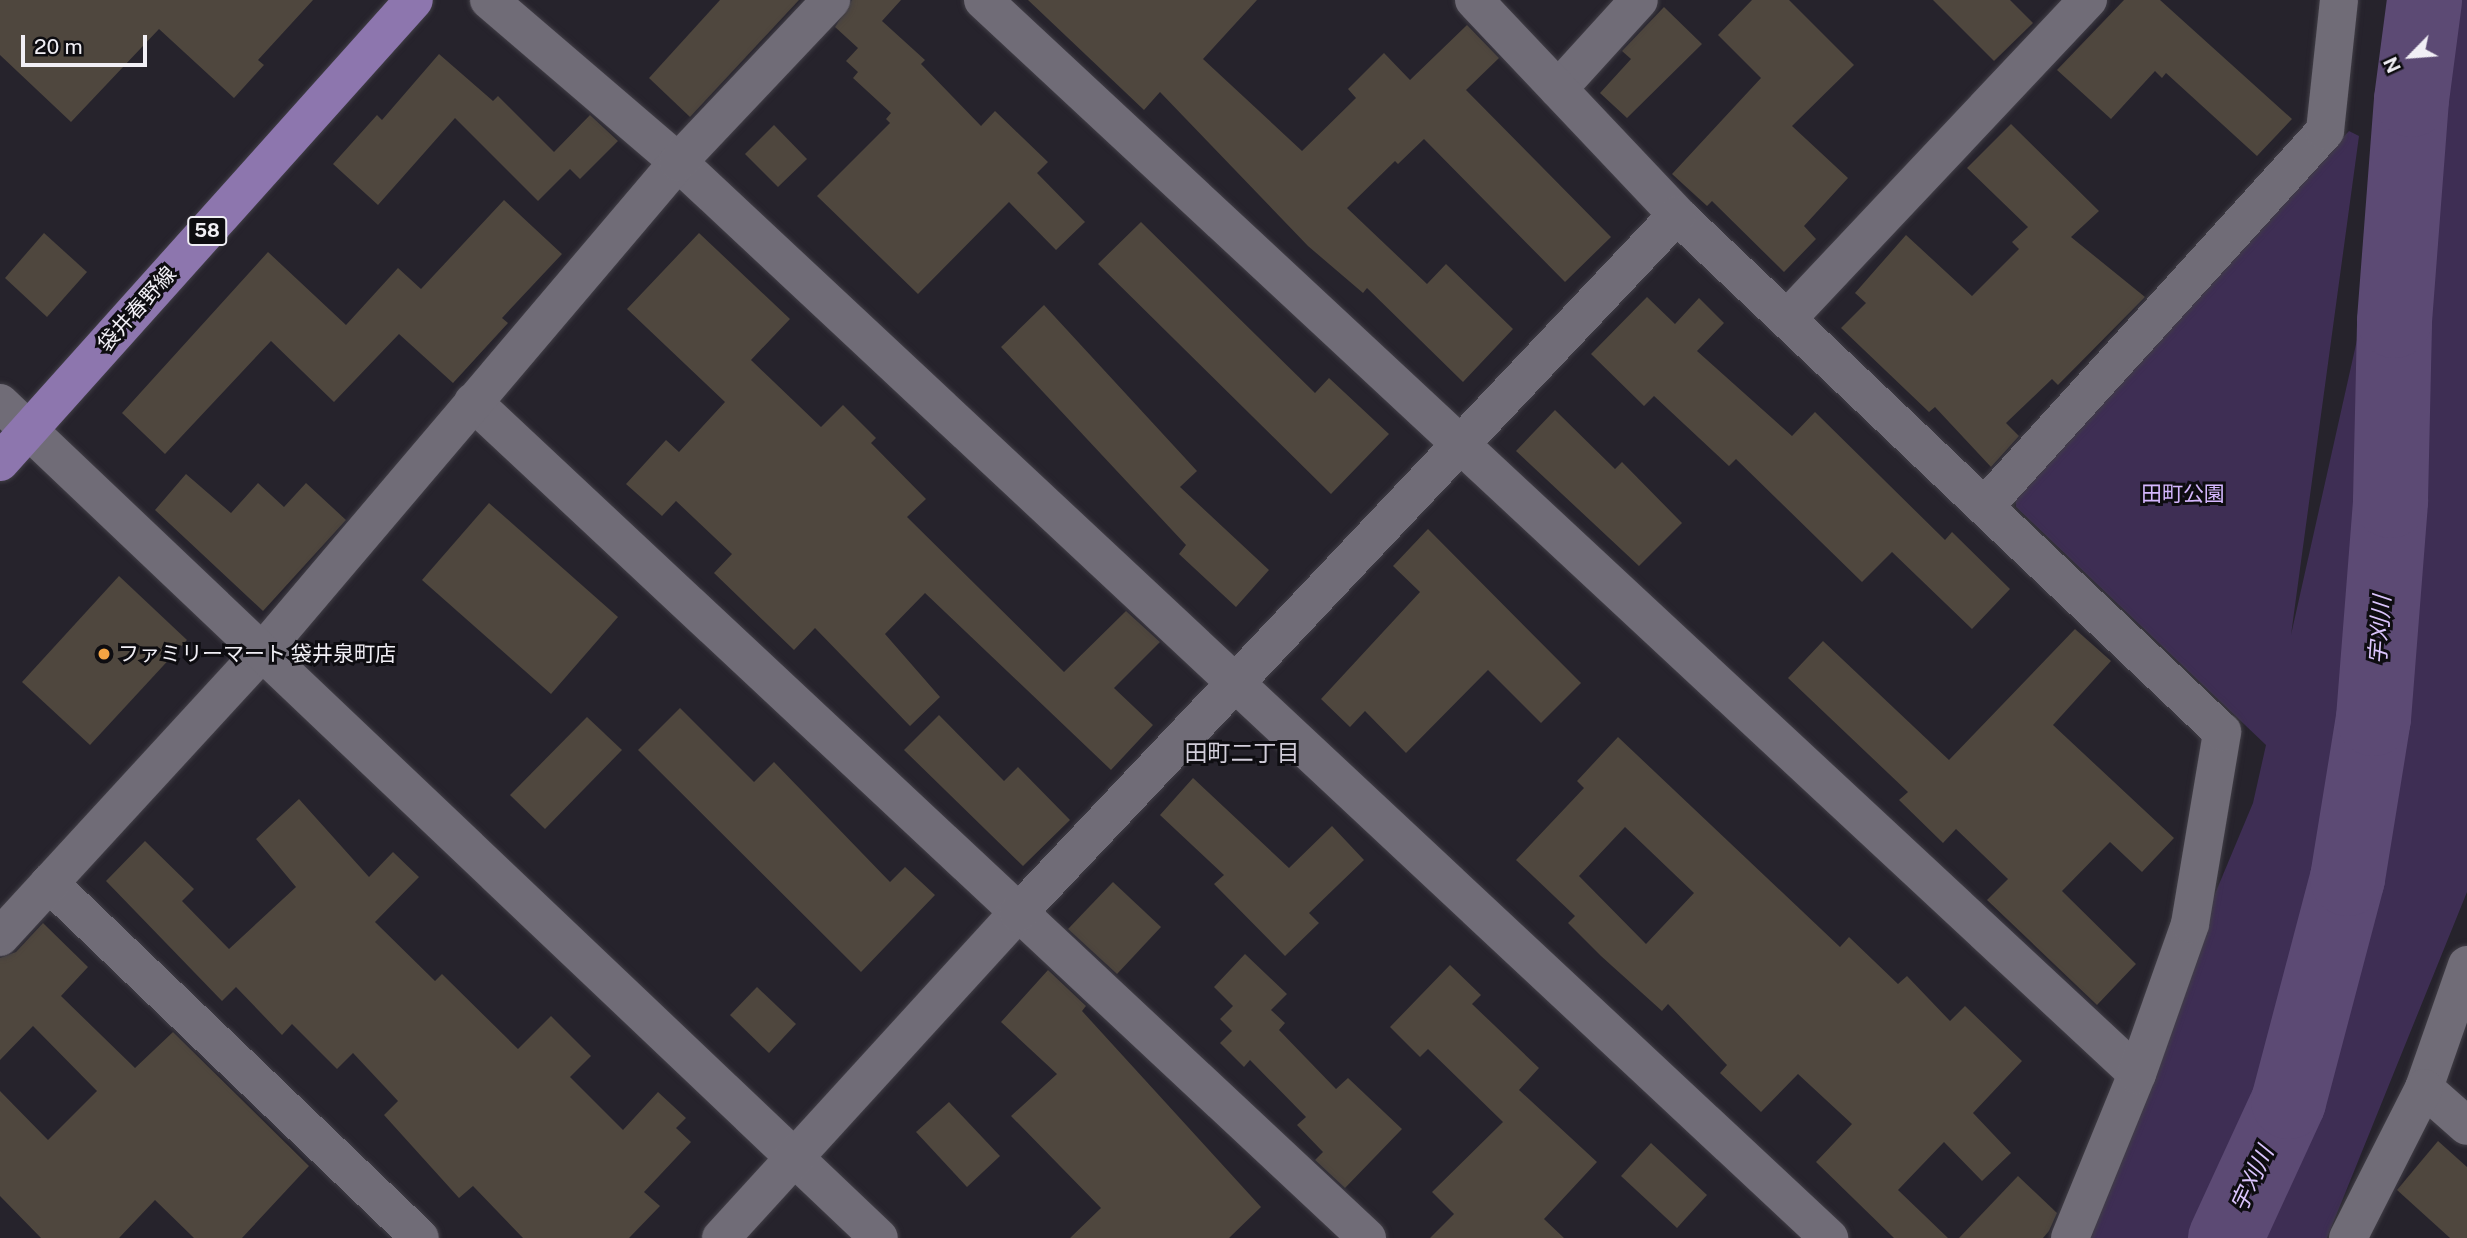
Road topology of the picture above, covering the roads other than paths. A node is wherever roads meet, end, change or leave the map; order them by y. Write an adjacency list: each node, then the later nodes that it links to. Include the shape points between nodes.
1 (414, 0): 15 (main road, 袋井春野線 / 58)
2 (489, 0): 10 (street)
3 (831, 0): 10 (street)
4 (983, 0): 16 (street)
5 (1474, 0): 9 (street)
6 (1639, 0): 9 (street)
7 (2088, 0): 12 (street)
8 (2339, 0): 18 (street, via 2325,131)
9 (1558, 89): 11 (street)
10 (678, 162): 13 (street); 20 (street)
11 (1677, 215): 12 (street); 16 (street)
12 (1787, 319): 18 (street)
13 (473, 402): 19 (street); 22 (street)
14 (0, 403): 15 (street)
15 (29, 430): 17 (main road, 袋井春野線 / 58); 19 (street)
16 (1462, 442): 20 (street); 25 (street)
17 (0, 462)
18 (1985, 506): 25 (street, via 2222,732 2190,924)
19 (263, 651): 21 (street); 28 (street)
20 (1236, 686): 22 (street); 29 (street)
21 (49, 883): 23 (street); 30 (street)
22 (1018, 913): 28 (street); 33 (street)
23 (0, 937)
24 (2467, 965): 26 (street)
25 (2137, 1074): 34 (street)
26 (2424, 1088): 27 (street); 35 (street)
27 (2467, 1126)
28 (797, 1160): 31 (street); 32 (street)
29 (1807, 1230)
30 (420, 1238)
31 (721, 1238)
32 (879, 1238)
33 (1367, 1238)
34 (2070, 1238)
35 (2348, 1238)

